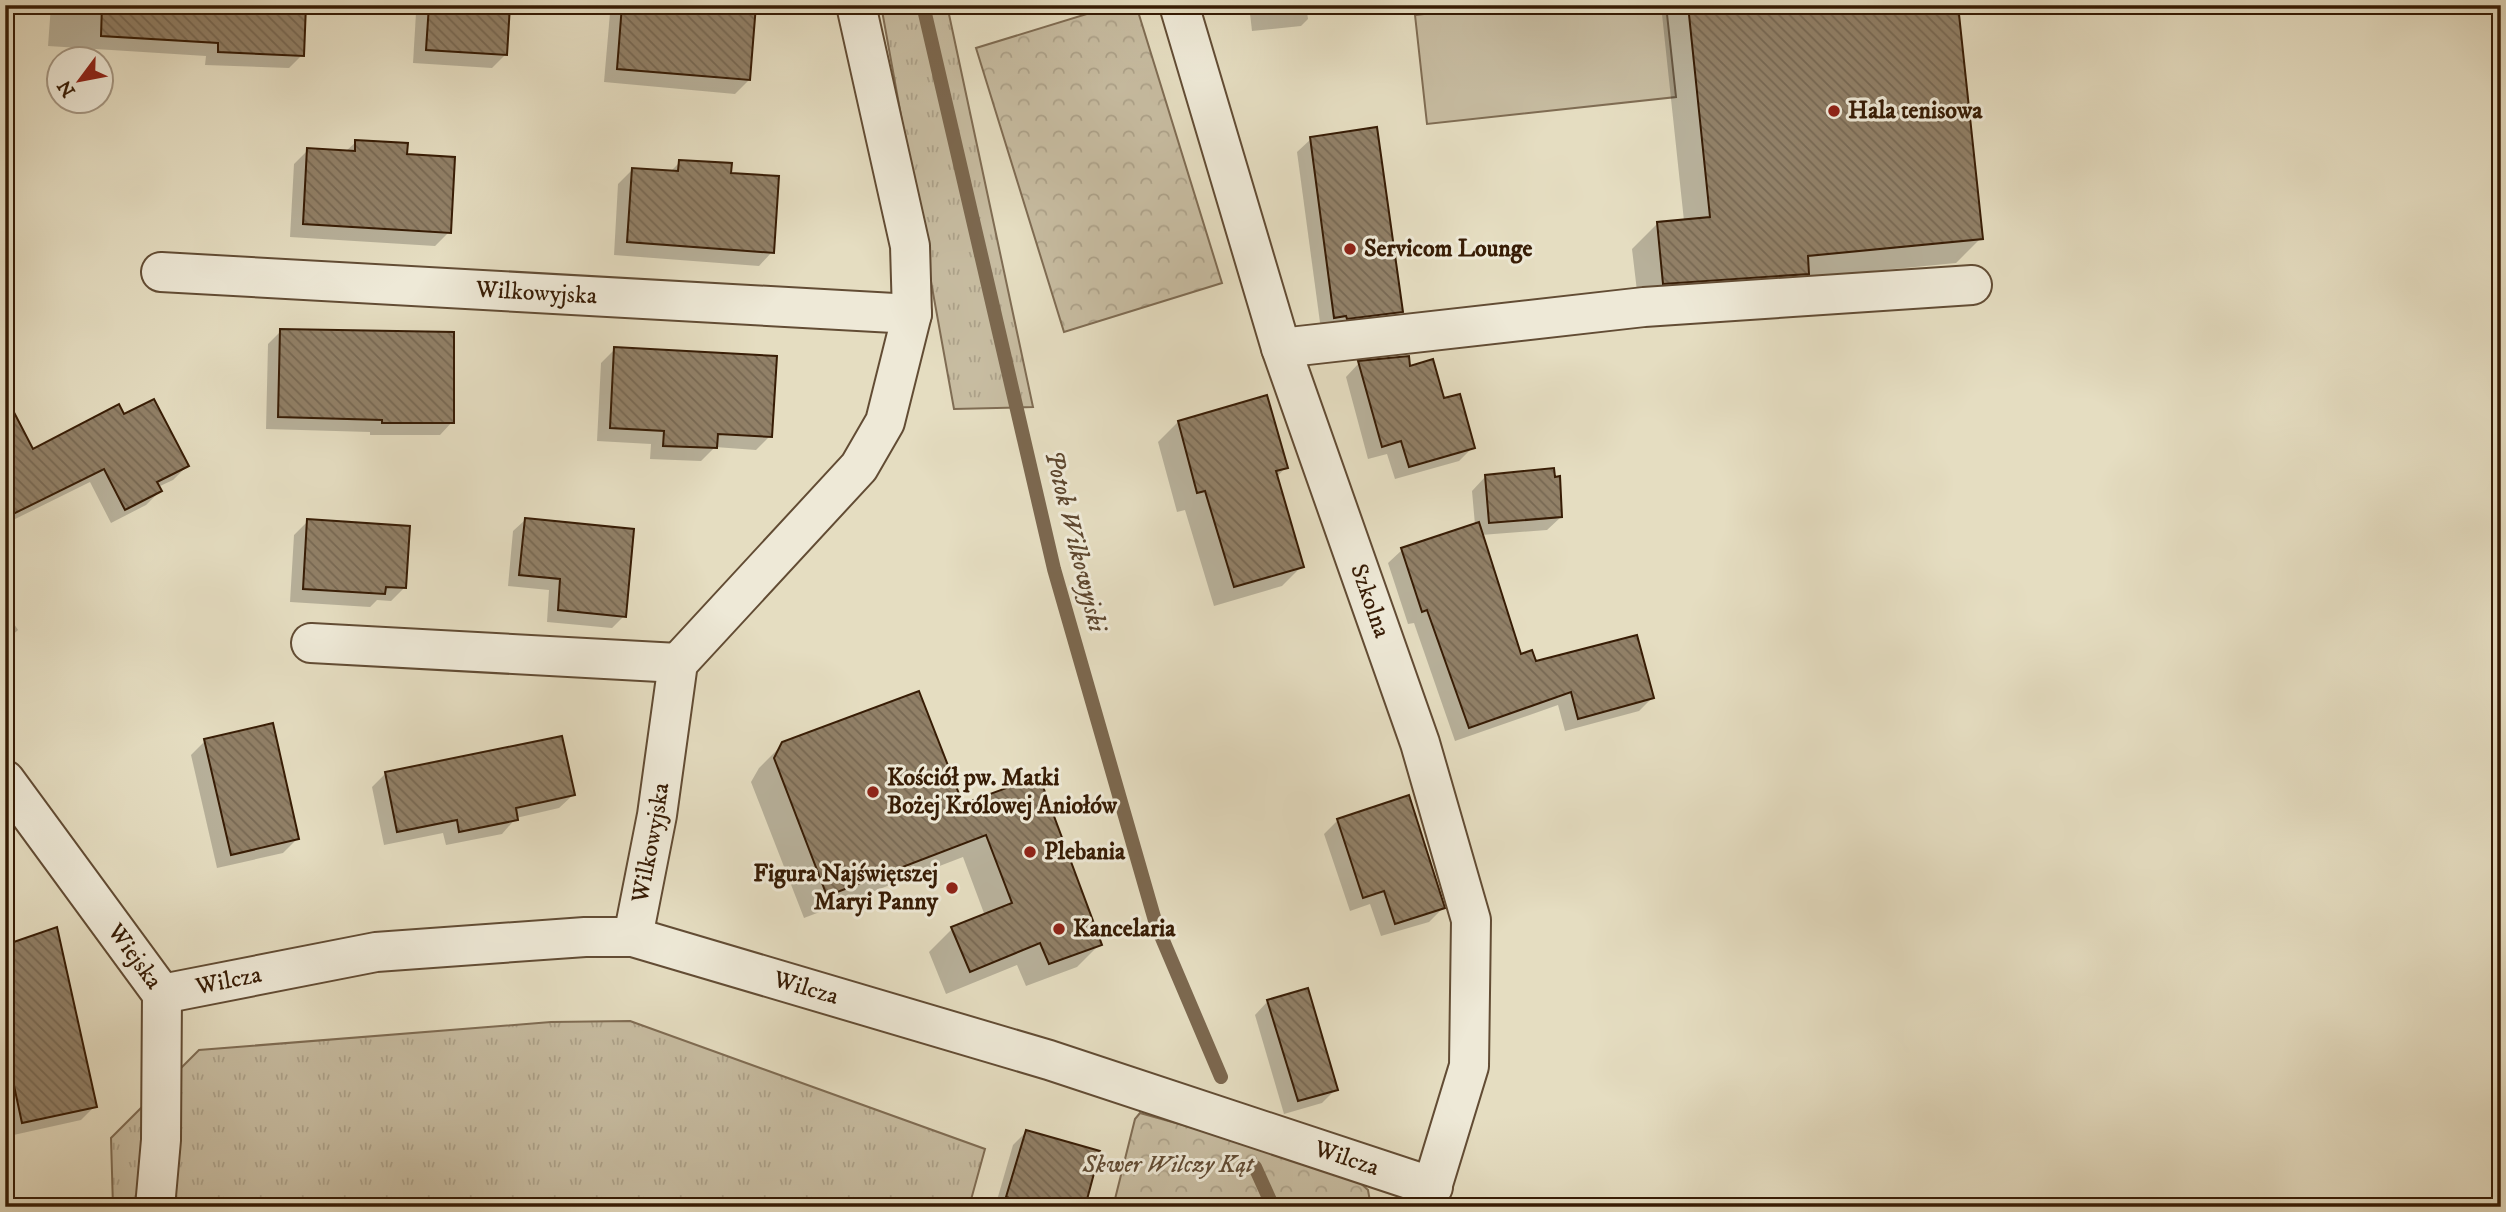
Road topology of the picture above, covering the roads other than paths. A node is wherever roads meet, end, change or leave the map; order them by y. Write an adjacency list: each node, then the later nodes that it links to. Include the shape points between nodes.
1 (856, 5): 5 (street, via 910,246)
2 (1179, 5): 6 (street, Szkolna)
3 (161, 272): 5 (street, Wilkowyjska)
4 (1972, 285): 6 (street, via 1644,307)
5 (912, 314): 8 (street, via 885,422 859,467)
6 (1281, 348): 12 (street, Szkolna, via 1420,743 1471,920 1469,1066)
7 (311, 643): 8 (street)
8 (678, 663): 10 (street, Wilkowyjska, via 657,815)
9 (5, 780): 11 (street, Wiejska)
10 (633, 937): 11 (street, Wilcza, via 376,951); 12 (street, Wilcza, via 1049,1060)
11 (162, 994): 13 (street, Wiejska, via 161,1140)
12 (1430, 1197)
13 (155, 1207)

